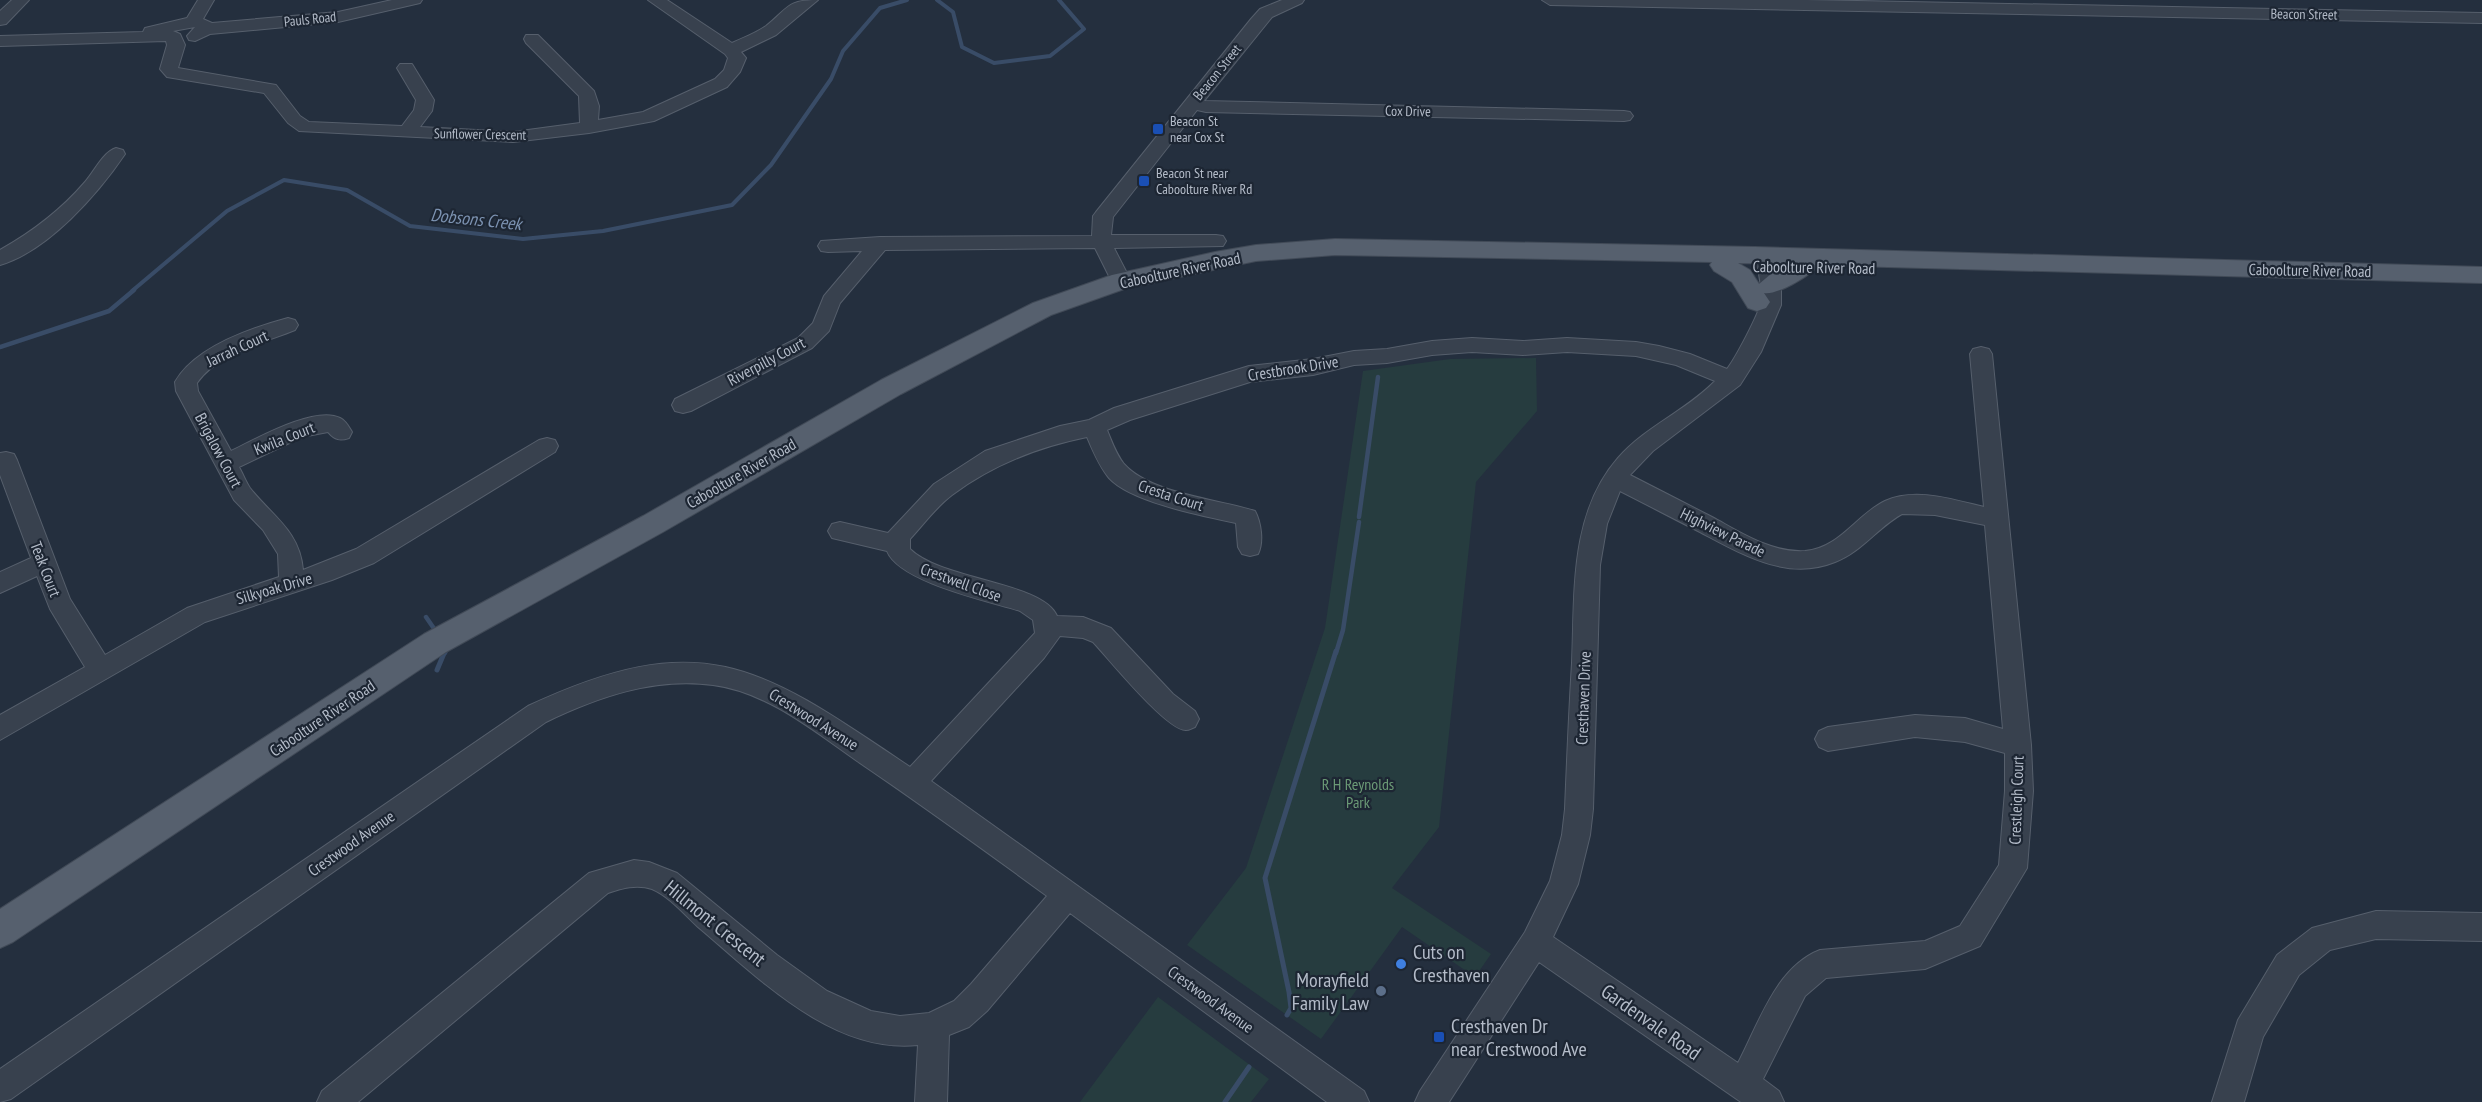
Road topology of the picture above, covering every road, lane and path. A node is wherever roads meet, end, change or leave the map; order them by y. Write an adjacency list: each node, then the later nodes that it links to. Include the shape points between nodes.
1 (21, 0): 12 (street)
2 (206, 0): 13 (street)
3 (414, 0): 13 (street, Pauls Road, via 338,17)
4 (657, 0): 16 (street)
5 (810, 0): 16 (street, via 770,31)
6 (1296, 0): 18 (street, Beacon Street, via 1266,13)
7 (1550, 0): 8 (street, Beacon Street)
8 (1692, 1): 9 (street, Beacon Street)
9 (1905, 3): 10 (street, Beacon Street)
10 (2037, 4): 11 (street, Beacon Street)
11 (2482, 18)
12 (0, 20)
13 (185, 31): 15 (street, Pauls Road, via 57,41); 21 (street, Sunflower Crescent, via 169,69 173,73 270,89 290,118 305,127)
14 (532, 39): 20 (street, via 588,95)
15 (0, 41)
16 (731, 50): 20 (street, Sunflower Crescent, via 737,58 736,67 721,83 648,117)
17 (406, 68): 21 (street, via 425,100 423,111)
18 (1192, 103): 19 (street, Cox Drive, via 1206,107); 23 (street, Beacon Street, via 1103,216)
19 (1624, 116)
20 (589, 128): 21 (street, Sunflower Crescent, via 513,137)
21 (407, 132)
22 (116, 154): 28 (street, via 68,210)
23 (1101, 241): 24 (street, via 1160,250); 25 (street); 33 (street)
24 (1216, 241)
25 (880, 243): 26 (street); 38 (street, Riverpilly Court, via 831,301 822,326 805,343)
26 (828, 246)
27 (1563, 252): 29 (main road, Caboolture River Road); 32 (main road, Caboolture River Road); 33 (main road, Caboolture River Road, via 1335,247 1256,253)
28 (0, 258)
29 (1723, 265): 32 (main road, Caboolture River Road); 32 (main road, via 1746,281)
30 (2066, 265): 31 (main road, Caboolture River Road); 32 (main road, Caboolture River Road, via 2012,261); 32 (main road, Caboolture River Road, via 2015,269 1803,267)
31 (2482, 274)
32 (1762, 279): 37 (street, Cresthaven Drive, via 1754,348)
33 (1121, 281): 61 (main road, Caboolture River Road, via 1042,309 891,387 435,643)
34 (288, 325): 36 (street, Jarrah Court, via 210,359)
35 (1982, 354): 45 (street, Crestleigh Court)
36 (190, 375): 43 (street, Brigalow Court, via 187,391)
37 (1732, 380): 39 (street, Crestbrook Drive, via 1682,359 1636,349 1472,345 1249,374 1122,414); 44 (street, Cresthaven Drive, via 1652,440)
38 (682, 405)
39 (1094, 427): 47 (street, Crestbrook Drive, via 993,457 942,490 899,535); 48 (street, Cresta Court, via 1121,476 1140,488 1247,517)
40 (341, 432): 43 (street, Kwila Court, via 334,424 305,427)
41 (547, 446): 51 (street, Silkyoak Drive, via 365,556 336,570)
42 (6, 460): 49 (street, Teak Court)
43 (226, 463): 51 (street, Brigalow Court, via 242,494 271,524 290,553)
44 (1616, 478): 45 (street, Highview Parade, via 1755,550 1797,561 1819,560 1837,553 1887,510 1900,505 1935,507); 62 (street, Cresthaven Drive, via 1599,510 1590,546 1576,835 1564,884)
45 (1996, 519): 57 (street, Crestleigh Court)
46 (840, 531): 47 (street)
47 (897, 544): 52 (street, Crestwell Close, via 898,553 929,573 1028,604 1044,614)
48 (1250, 547)
49 (43, 563): 50 (street); 53 (street, Teak Court, via 59,602)
50 (0, 583)
51 (292, 583): 53 (street, Silkyoak Drive, via 196,615)
52 (1048, 627): 54 (street, via 1074,625 1102,635 1164,702); 58 (street, via 1047,637 1035,651)
53 (101, 670): 55 (street, Silkyoak Drive)
54 (1186, 719)
55 (0, 729)
56 (1828, 739): 57 (street, via 1915,726 1965,730)
57 (2018, 746): 64 (street, Crestleigh Court, via 2013,868 1970,936 1925,956 1820,964 1794,986)
58 (913, 782): 59 (street, Crestwood Avenue); 65 (street, Crestwood Avenue, via 774,692 745,681 683,672 647,675 578,694 508,733)
59 (1067, 894): 63 (street, Hillmont Crescent, via 981,995 959,1015); 68 (street, Crestwood Avenue)
60 (2482, 927): 71 (street, via 2376,925 2322,938 2288,965 2249,1031)
61 (0, 930)
62 (1535, 942): 64 (street, Gardenvale Road); 69 (street, Cresthaven Drive)
63 (934, 1028): 66 (street, Hillmont Crescent, via 904,1032 874,1028 828,1010 784,981 668,882 650,873 633,872 599,882); 67 (street)
64 (1743, 1085): 70 (street, Gardenvale Road)
65 (0, 1088)
66 (333, 1102)
67 (931, 1102)
68 (1353, 1102)
69 (1431, 1102)
70 (1767, 1102)
71 (2228, 1102)

